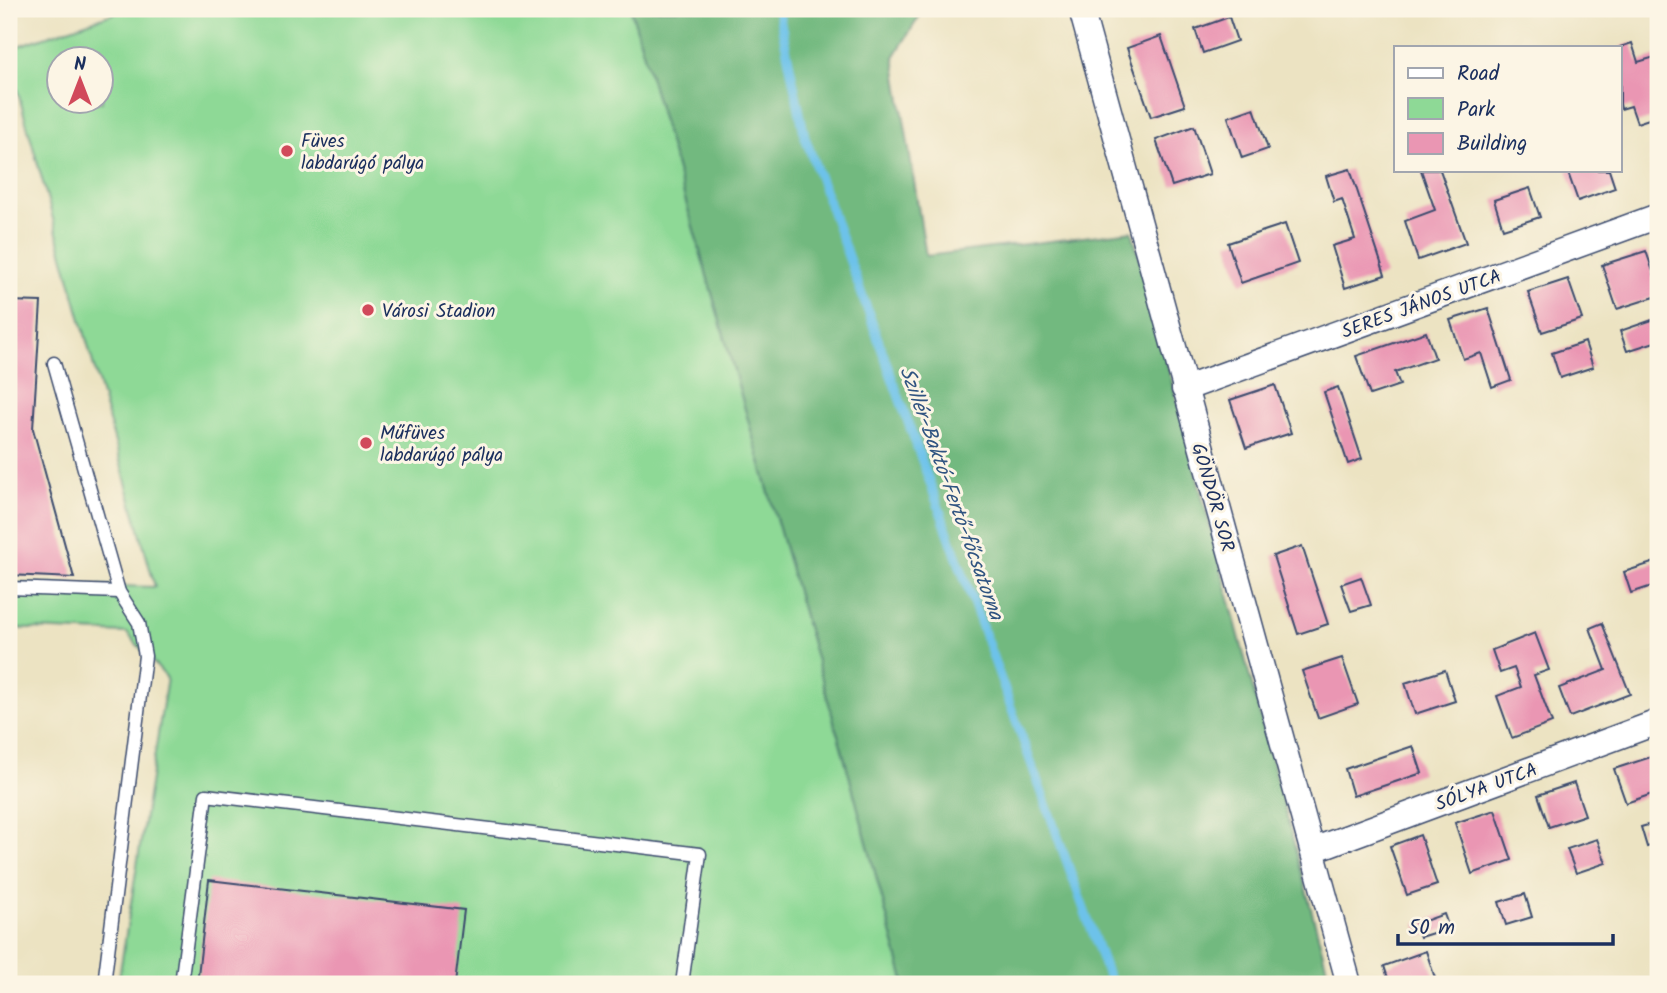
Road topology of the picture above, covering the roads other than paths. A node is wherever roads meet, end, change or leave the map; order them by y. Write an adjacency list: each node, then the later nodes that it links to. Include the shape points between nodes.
1 (1082, 9): 4 (street, GÖNDÖR SOR)
2 (1658, 216): 4 (street, SERES JÁNOS UTCA)
3 (54, 363): 6 (lane)
4 (1184, 389): 8 (street, GÖNDÖR SOR)
5 (9, 588): 6 (lane)
6 (119, 592): 9 (lane, via 139,623 145,656)
7 (1658, 722): 8 (street, SÓLYA UTCA)
8 (1313, 850): 12 (street, GÖNDÖR SOR)
9 (104, 984)
10 (181, 984): 11 (lane, via 206,795 700,854)
11 (682, 984)
12 (1349, 984)

